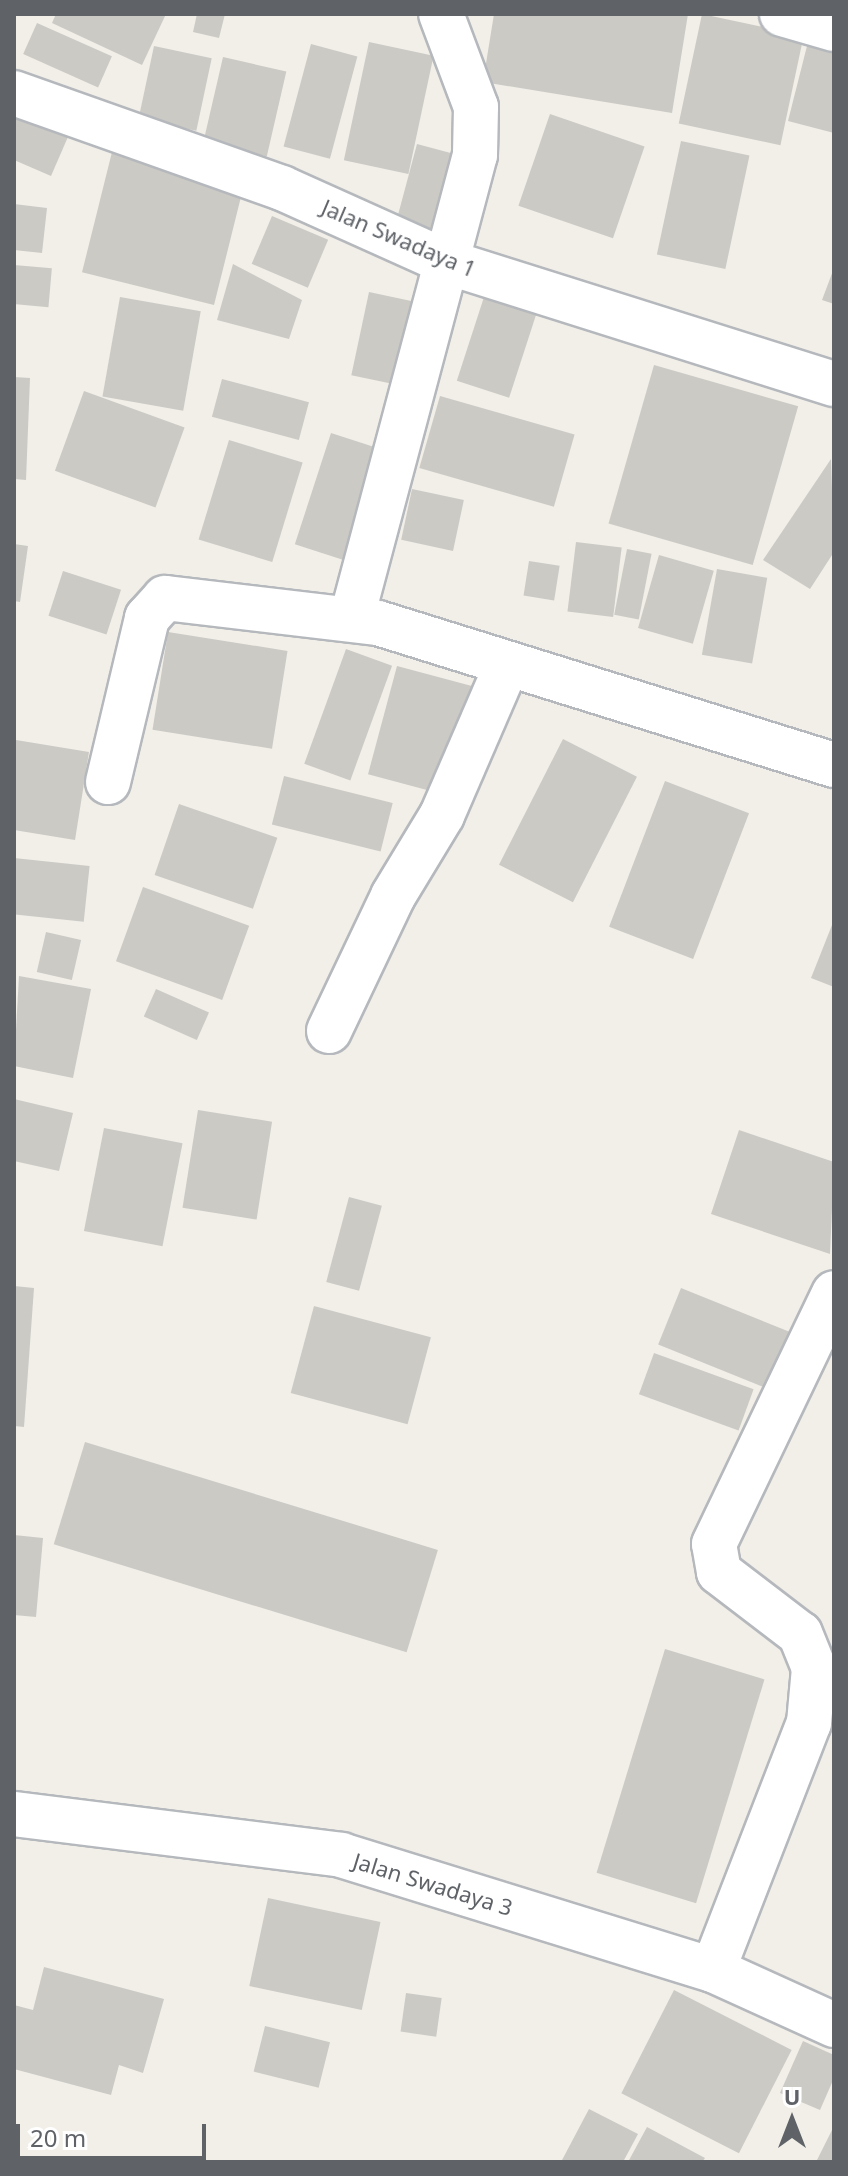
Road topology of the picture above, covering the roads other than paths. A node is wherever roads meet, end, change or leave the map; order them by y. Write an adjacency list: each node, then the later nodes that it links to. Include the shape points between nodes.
1 (441, 14): 5 (street, via 476,107 471,180)
2 (782, 14): 3 (street)
3 (834, 29)
4 (14, 93): 5 (street, Jalan Swadaya 1, via 282,188)
5 (447, 262): 6 (street, Jalan Swadaya 1); 7 (street)
6 (834, 384)
7 (352, 617): 8 (street); 10 (street, via 165,598 154,604)
8 (506, 667): 9 (street); 11 (street, via 442,815 393,896)
9 (834, 765)
10 (108, 782)
11 (329, 1031)
12 (834, 1293): 14 (street, via 714,1544 719,1572 800,1634 814,1668 809,1723)
13 (14, 1814): 14 (street, Jalan Swadaya 3, via 341,1855)
14 (713, 1970): 15 (street, Jalan Swadaya 3)
15 (834, 2025)

